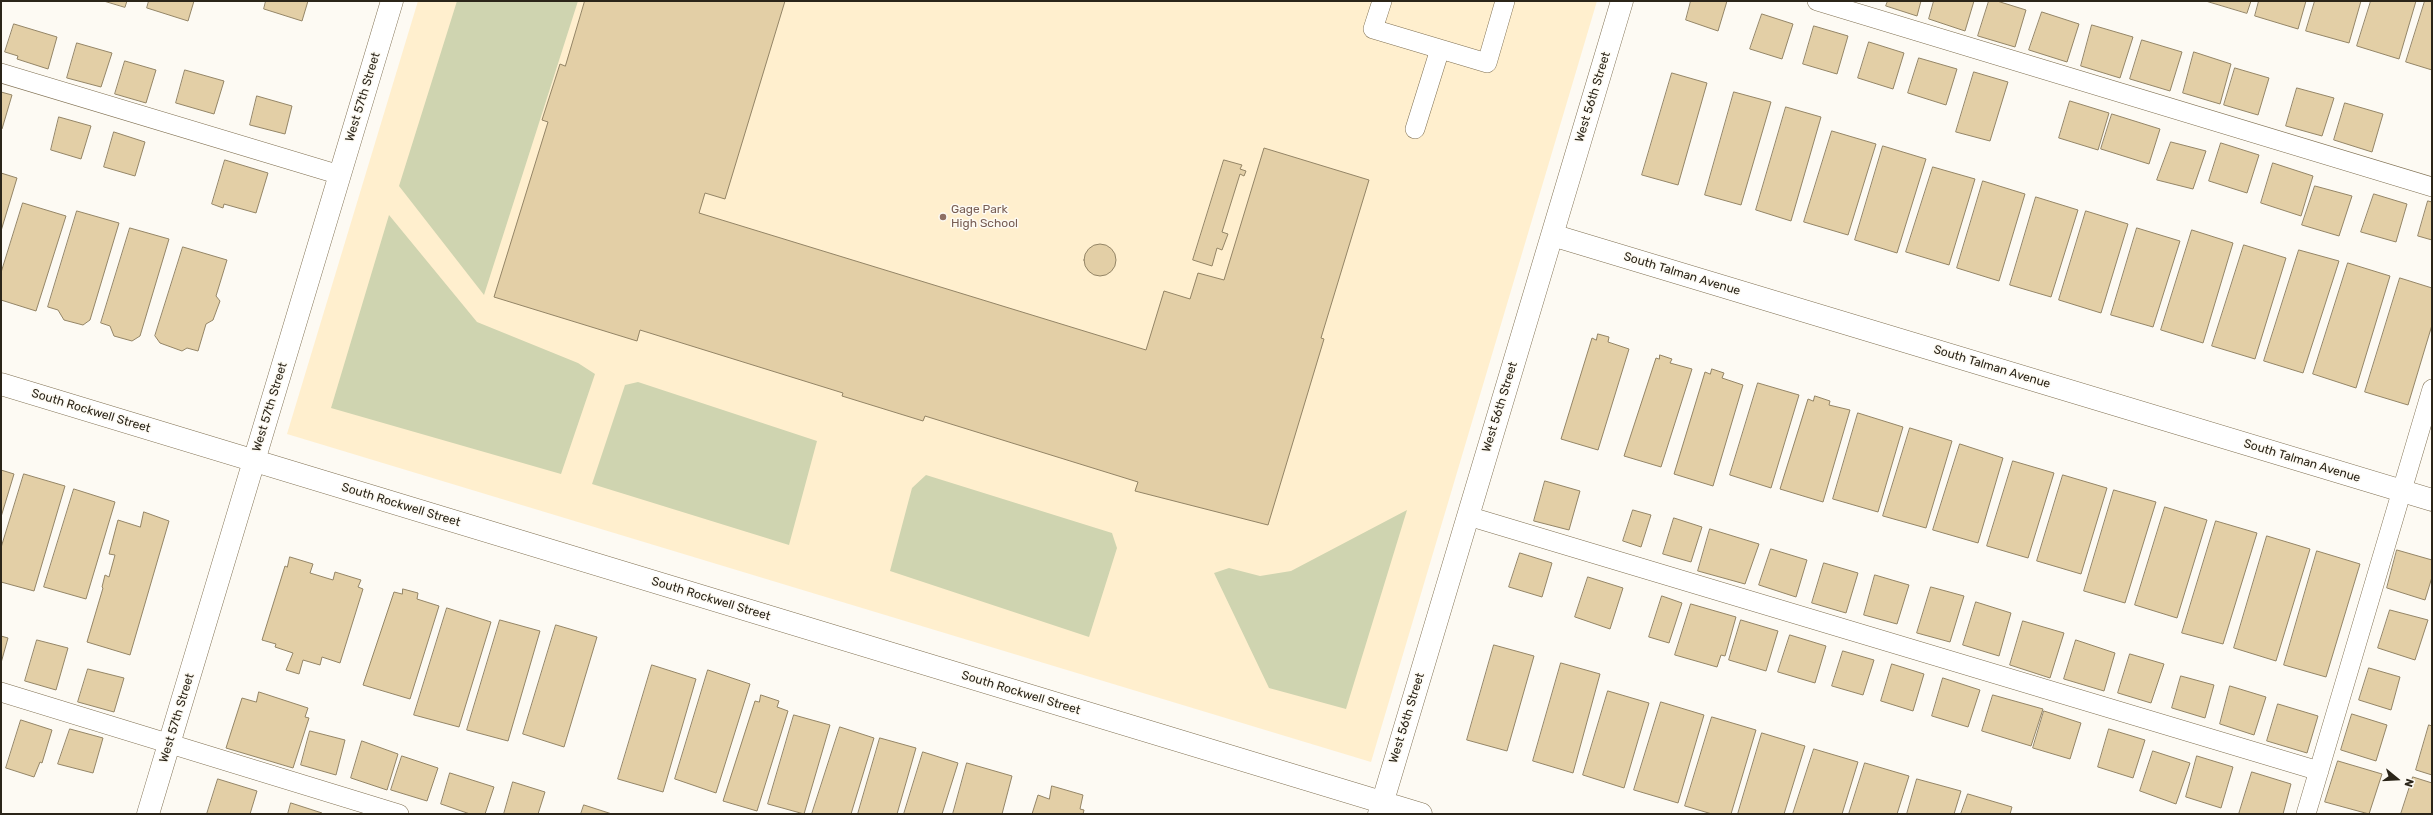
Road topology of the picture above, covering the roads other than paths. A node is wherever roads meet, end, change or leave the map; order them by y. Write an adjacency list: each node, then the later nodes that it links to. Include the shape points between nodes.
1 (392, 1): 9 (street, West 57th Street)
2 (1382, 1): 6 (lane, via 1373,28)
3 (1505, 1): 6 (lane, via 1487,63)
4 (1622, 1): 11 (street, West 56th Street)
5 (1817, 1): 10 (lane)
6 (1440, 49): 8 (lane)
7 (1, 73): 9 (lane)
8 (1415, 129)
9 (340, 175): 14 (street, West 57th Street)
10 (2432, 187)
11 (1552, 235): 15 (street, South Talman Avenue); 17 (street, West 56th Street)
12 (1, 384): 14 (street, South Rockwell Street)
13 (2432, 389): 15 (lane)
14 (254, 460): 19 (street, West 57th Street); 21 (street, South Rockwell Street)
15 (2402, 491): 16 (street, South Talman Avenue); 20 (lane)
16 (2432, 500)
17 (1468, 516): 20 (lane); 21 (street, West 56th Street)
18 (1, 692): 19 (lane)
19 (170, 743): 22 (street, West 57th Street); 23 (lane)
20 (2319, 771): 25 (lane)
21 (1381, 808): 24 (street, South Rockwell Street)
22 (148, 814)
23 (399, 814)
24 (1421, 814)
25 (2306, 814)

